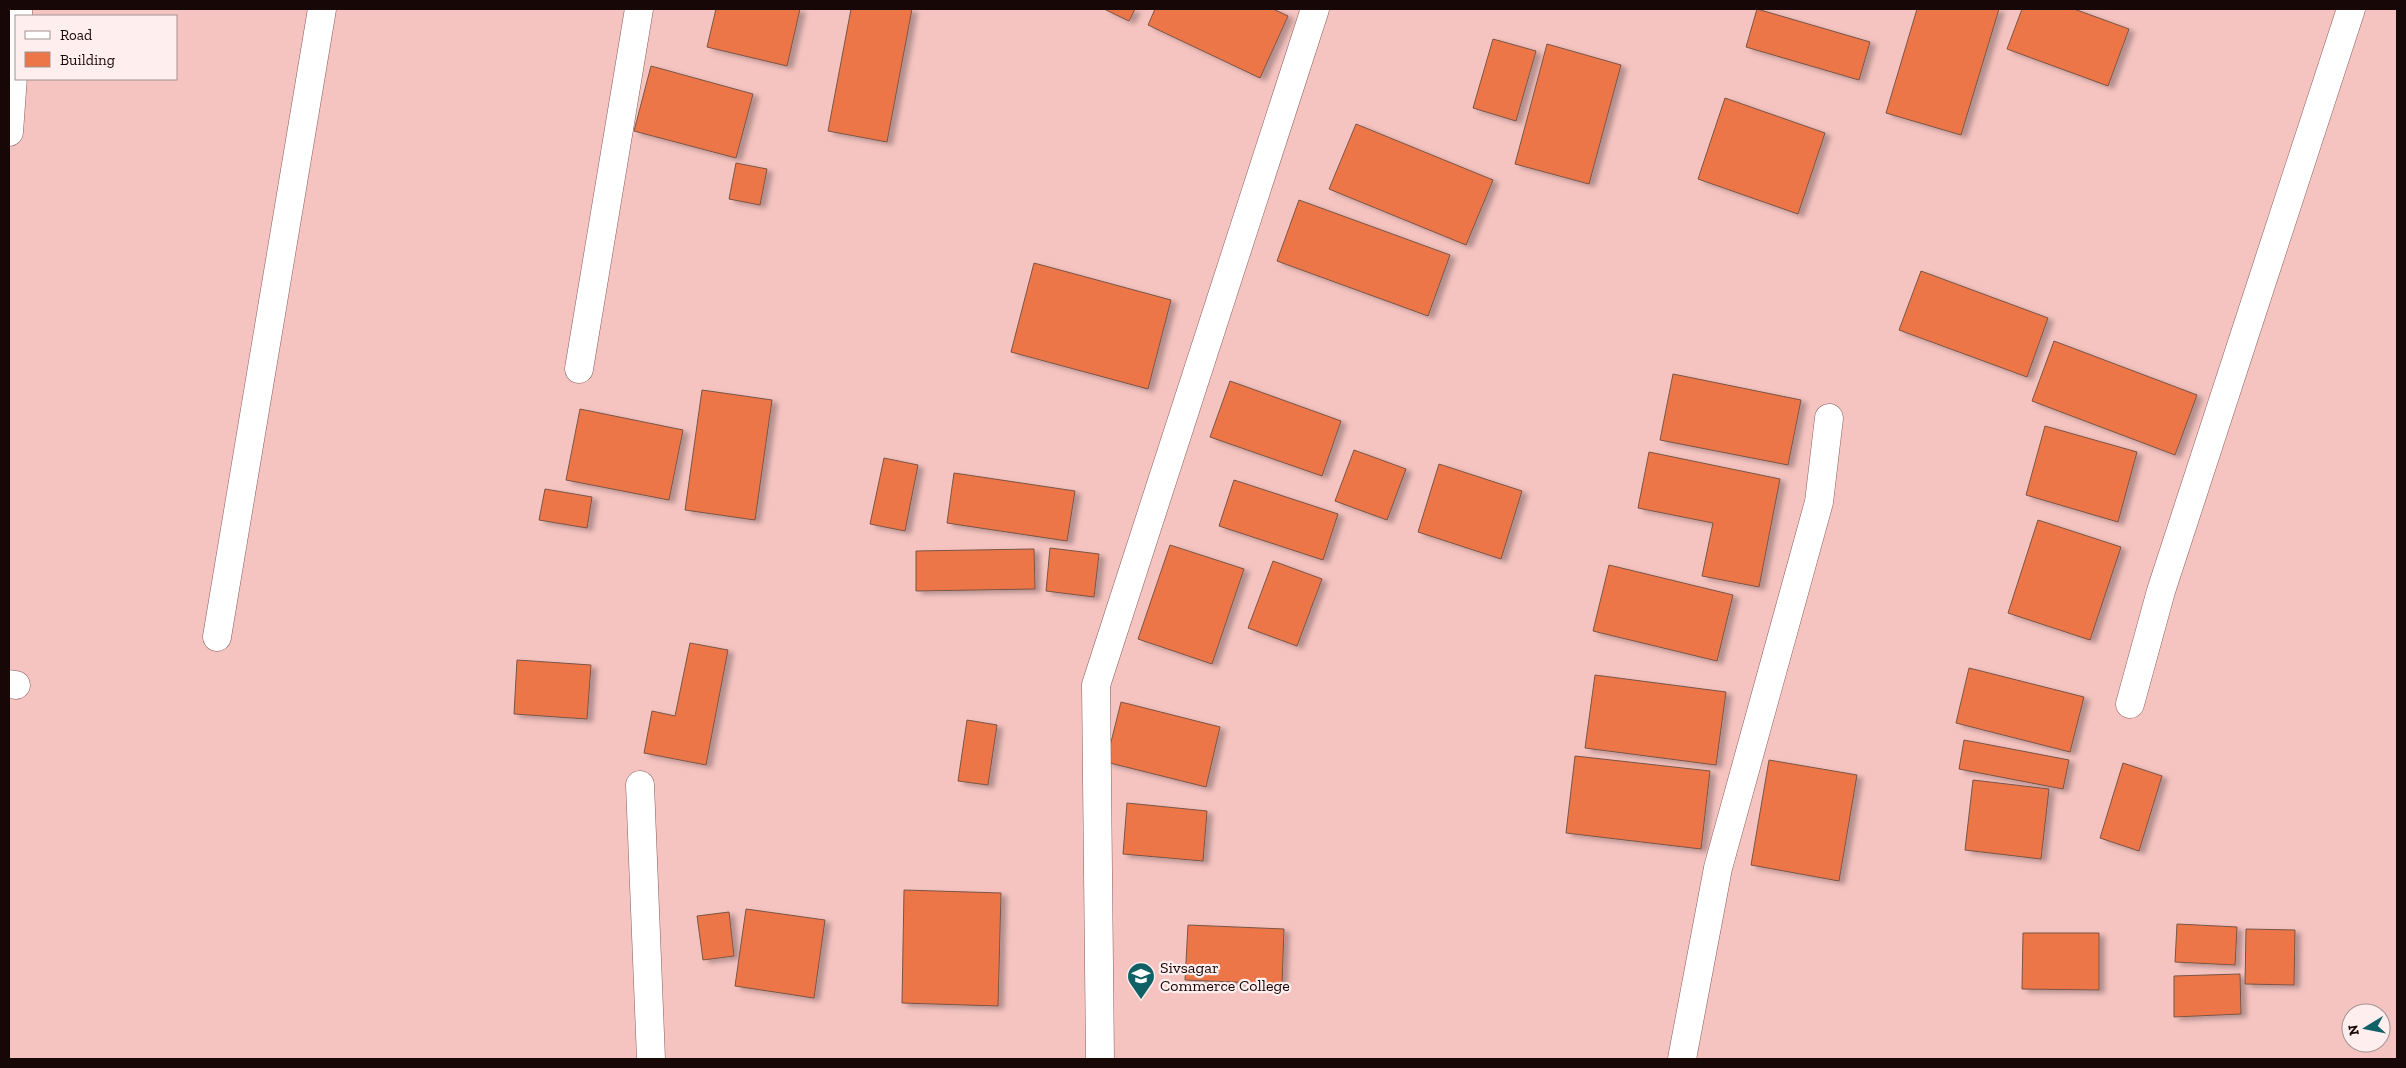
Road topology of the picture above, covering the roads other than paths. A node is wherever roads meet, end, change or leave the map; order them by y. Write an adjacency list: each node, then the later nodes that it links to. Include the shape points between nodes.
1 (322, 9): 9 (street)
2 (639, 9): 7 (street)
3 (1315, 9): 13 (street, via 1096,685)
4 (2351, 9): 10 (street, via 2161,591)
5 (15, 49): 6 (street)
6 (9, 132)
7 (579, 369)
8 (1829, 418): 14 (street, via 1819,502 1718,868)
9 (217, 638)
10 (2130, 704)
11 (640, 785): 12 (street)
12 (651, 1059)
13 (1100, 1059)
14 (1682, 1059)

